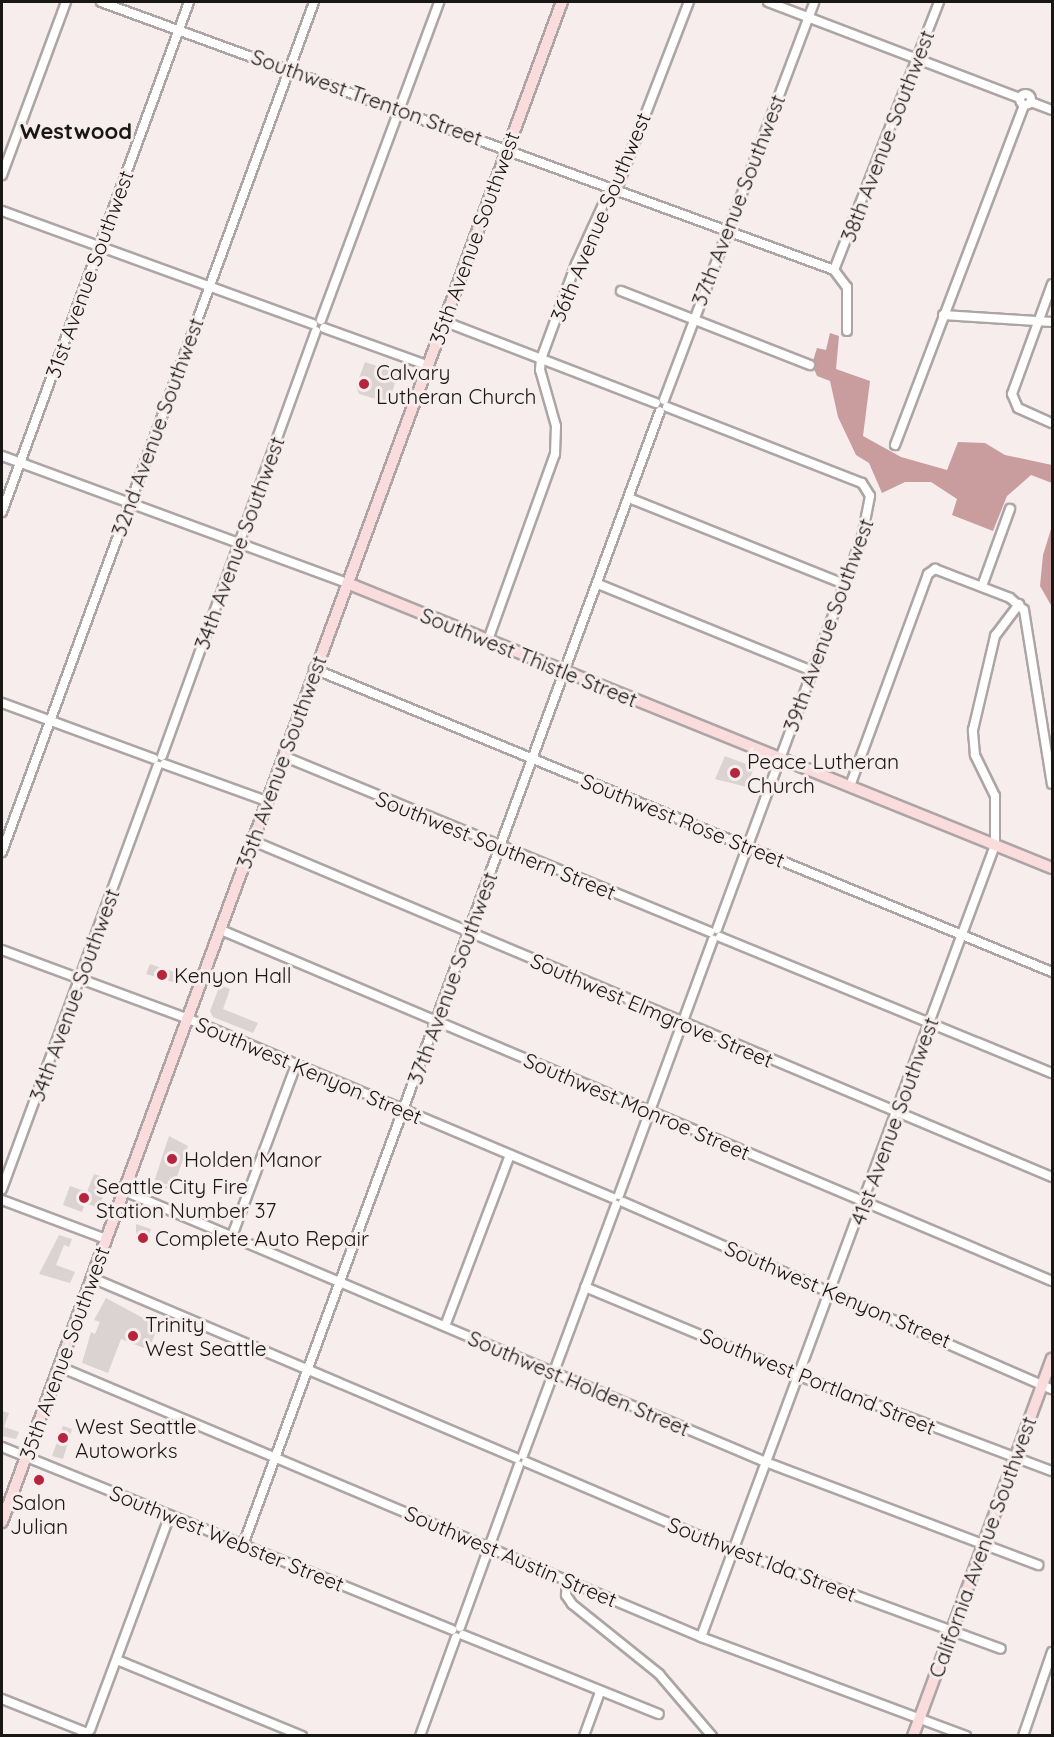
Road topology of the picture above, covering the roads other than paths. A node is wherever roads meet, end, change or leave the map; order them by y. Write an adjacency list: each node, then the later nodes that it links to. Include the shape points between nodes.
1 (66, 2): 19 (street)
2 (101, 2): 12 (street, Southwest Trenton Street)
3 (189, 2): 12 (street, 31st Avenue Southwest)
4 (314, 2): 14 (street, 32nd Avenue Southwest)
5 (439, 2): 16 (street, 34th Avenue Southwest)
6 (562, 2): 18 (main road, 35th Avenue Southwest)
7 (689, 2): 20 (street, 36th Avenue Southwest)
8 (768, 2): 11 (street)
9 (814, 2): 11 (street, 37th Avenue Southwest)
10 (939, 2): 13 (street, 38th Avenue Southwest)
11 (808, 17): 13 (street); 22 (street, 37th Avenue Southwest)
12 (179, 29): 14 (street, Southwest Trenton Street); 23 (street, 31st Avenue Southwest)
13 (917, 59): 15 (street); 24 (street, 38th Avenue Southwest)
14 (288, 68): 16 (street, Southwest Trenton Street); 26 (street, 32nd Avenue Southwest)
15 (1025, 102): 17 (street); 28 (street)
16 (398, 108): 18 (street, Southwest Trenton Street); 33 (street, 34th Avenue Southwest)
17 (1053, 111)
18 (507, 147): 20 (street, Southwest Trenton Street); 30 (main road, 35th Avenue Southwest)
19 (2, 175)
20 (614, 188): 22 (street, Southwest Trenton Street); 35 (street, 36th Avenue Southwest, via 576,264)
21 (2, 211): 23 (street)
22 (726, 232): 24 (street, Southwest Trenton Street); 29 (street, 37th Avenue Southwest)
23 (99, 247): 26 (street); 42 (street, 31st Avenue Southwest)
24 (834, 270): 34 (street, via 847,287)
25 (1053, 284): 31 (street)
26 (209, 287): 33 (street); 44 (street, 32nd Avenue Southwest)
27 (621, 291): 29 (street)
28 (944, 315): 31 (street); 40 (street)
29 (694, 319): 37 (street); 38 (street, 37th Avenue Southwest)
30 (443, 321): 35 (street); 36 (main road, 35th Avenue Southwest)
31 (1039, 322): 32 (street); 39 (street, via 1012,400 1018,408)
32 (1053, 322)
33 (318, 326): 36 (street); 47 (street, 34th Avenue Southwest)
34 (848, 331)
35 (541, 359): 38 (street); 53 (street, 36th Avenue Southwest, via 540,370 556,426 555,454)
36 (427, 365): 48 (main road, 35th Avenue Southwest)
37 (810, 365)
38 (662, 405): 43 (street, 37th Avenue Southwest); 50 (street, 39th Avenue Southwest, via 862,483 868,489 867,521)
39 (1053, 423)
40 (895, 445)
41 (2, 456): 42 (street, Southwest Thistle Street)
42 (20, 463): 44 (street, Southwest Thistle Street); 46 (street, 31st Avenue Southwest)
43 (629, 498): 49 (street, 37th Avenue Southwest); 50 (street)
44 (129, 503): 47 (street, Southwest Thistle Street); 58 (street, 32nd Avenue Southwest)
45 (1010, 509): 51 (street)
46 (2, 512)
47 (240, 544): 48 (street, Southwest Thistle Street); 62 (street, 34th Avenue Southwest)
48 (347, 583): 53 (main road, Southwest Thistle Street); 54 (main road, 35th Avenue Southwest)
49 (598, 584): 55 (street); 56 (street, 37th Avenue Southwest)
50 (844, 584): 55 (street, 39th Avenue Southwest)
51 (982, 586): 52 (street); 64 (street, via 939,570 931,571)
52 (1019, 604): 63 (street, via 1028,625); 67 (street, 41st Avenue Southwest, via 995,636 973,730 975,755 995,796)
53 (488, 640): 56 (main road, Southwest Thistle Street)
54 (314, 669): 59 (main road, 35th Avenue Southwest); 60 (street, Southwest Rose Street)
55 (812, 671): 61 (street, 39th Avenue Southwest)
56 (565, 672): 60 (street, 37th Avenue Southwest); 61 (main road, Southwest Thistle Street)
57 (2, 703): 58 (street)
58 (50, 721): 62 (street); 70 (street, 32nd Avenue Southwest)
59 (283, 756): 65 (main road, 35th Avenue Southwest); 68 (street, Southwest Southern Street)
60 (532, 759): 68 (street, 37th Avenue Southwest); 69 (street, Southwest Rose Street)
61 (780, 759): 64 (main road, Southwest Thistle Street); 69 (street, 39th Avenue Southwest)
62 (160, 761): 65 (street); 78 (street, 34th Avenue Southwest)
63 (1053, 784)
64 (850, 786): 67 (main road, Southwest Thistle Street)
65 (267, 801): 66 (main road, 35th Avenue Southwest)
66 (253, 841): 72 (main road, 35th Avenue Southwest); 73 (street, Southwest Elmgrove Street)
67 (995, 844): 71 (main road, Southwest Thistle Street); 75 (street, 41st Avenue Southwest)
68 (500, 847): 73 (street, 37th Avenue Southwest); 74 (street, Southwest Southern Street)
69 (748, 847): 74 (street, 39th Avenue Southwest); 75 (street, Southwest Rose Street)
70 (2, 852)
71 (1053, 868)
72 (221, 930): 79 (main road, 35th Avenue Southwest); 80 (street, Southwest Monroe Street)
73 (468, 933): 80 (street, 37th Avenue Southwest); 81 (street, Southwest Elmgrove Street)
74 (715, 935): 81 (street, 39th Avenue Southwest); 82 (street, Southwest Southern Street)
75 (962, 935): 77 (street, Southwest Rose Street); 82 (street, 41st Avenue Southwest)
76 (2, 950): 78 (street, Southwest Kenyon Street)
77 (1053, 972)
78 (80, 979): 79 (street, Southwest Kenyon Street); 90 (street, 34th Avenue Southwest)
79 (189, 1019): 83 (street, Southwest Kenyon Street); 91 (main road, 35th Avenue Southwest)
80 (436, 1022): 85 (street, 37th Avenue Southwest); 87 (street, Southwest Monroe Street)
81 (682, 1023): 86 (street, Southwest Elmgrove Street); 87 (street, 39th Avenue Southwest)
82 (930, 1023): 84 (street, Southwest Southern Street); 86 (street, 41st Avenue Southwest)
83 (296, 1065): 85 (street, Southwest Kenyon Street); 95 (street)
84 (1053, 1074)
85 (404, 1110): 88 (street, Southwest Kenyon Street); 99 (street, 37th Avenue Southwest)
86 (897, 1112): 89 (street, Southwest Elmgrove Street); 94 (street, 41st Avenue Southwest)
87 (650, 1113): 93 (street, 39th Avenue Southwest); 94 (street, Southwest Monroe Street)
88 (510, 1155): 93 (street, Southwest Kenyon Street); 102 (street)
89 (1053, 1177)
90 (2, 1189)
91 (123, 1191): 95 (street, Southwest Holden Street); 96 (main road, 35th Avenue Southwest)
92 (2, 1200): 96 (street)
93 (618, 1200): 100 (street, 39th Avenue Southwest); 101 (street, Southwest Kenyon Street)
94 (864, 1202): 98 (street, Southwest Monroe Street); 101 (street, 41st Avenue Southwest)
95 (232, 1236): 99 (street, Southwest Holden Street)
96 (106, 1239): 97 (main road, 35th Avenue Southwest)
97 (92, 1278): 104 (main road, 35th Avenue Southwest); 105 (street, Southwest Ida Street)
98 (1053, 1281)
99 (341, 1282): 102 (street, Southwest Holden Street); 105 (street, 37th Avenue Southwest)
100 (585, 1287): 106 (street, 39th Avenue Southwest); 107 (street, Southwest Portland Street)
101 (831, 1291): 107 (street, 41st Avenue Southwest); 108 (street, Southwest Kenyon Street)
102 (445, 1326): 106 (street, Southwest Holden Street)
103 (1053, 1359): 108 (main road, California Avenue Southwest)
104 (60, 1366): 110 (main road, 35th Avenue Southwest); 111 (street, Southwest Austin Street)
105 (307, 1370): 111 (street, 37th Avenue Southwest); 113 (street, Southwest Ida Street)
106 (553, 1373): 113 (street, 39th Avenue Southwest); 114 (street, Southwest Holden Street)
107 (799, 1376): 112 (street, Southwest Portland Street); 114 (street, 41st Avenue Southwest)
108 (1048, 1385): 112 (main road, California Avenue Southwest)
109 (2, 1447): 110 (street, Southwest Webster Street)
110 (26, 1456): 116 (street, Southwest Webster Street); 117 (main road, 35th Avenue Southwest)
111 (275, 1456): 118 (street, 37th Avenue Southwest); 120 (street, Southwest Austin Street)
112 (1015, 1458): 115 (street, Southwest Portland Street); 119 (main road, California Avenue Southwest)
113 (521, 1460): 120 (street, 39th Avenue Southwest); 121 (street, Southwest Ida Street)
114 (768, 1463): 119 (street, Southwest Holden Street); 121 (street, 41st Avenue Southwest)
115 (1053, 1471)
116 (170, 1515): 118 (street, Southwest Webster Street); 129 (street)
117 (2, 1522)
118 (243, 1545): 125 (street, Southwest Webster Street)
119 (982, 1545): 122 (street, Southwest Holden Street); 124 (main road, California Avenue Southwest)
120 (489, 1546): 123 (street, Southwest Austin Street); 125 (street, 39th Avenue Southwest)
121 (735, 1551): 124 (street, Southwest Ida Street); 126 (street, 41st Avenue Southwest)
122 (1038, 1565)
123 (567, 1581): 126 (street, Southwest Austin Street); 138 (street, via 566,1595 572,1604 659,1674)
124 (951, 1630): 127 (street, Southwest Ida Street); 133 (main road, California Avenue Southwest)
125 (458, 1632): 130 (street, Southwest Webster Street); 137 (street, 39th Avenue Southwest)
126 (701, 1636): 133 (street, Southwest Austin Street)
127 (1000, 1649)
128 (1053, 1652): 141 (street)
129 (117, 1660): 134 (street); 136 (street)
130 (600, 1692): 132 (street, Southwest Webster Street); 135 (street)
131 (2, 1699): 134 (street)
132 (659, 1714)
133 (919, 1718): 139 (main road, California Avenue Southwest); 140 (street, Southwest Austin Street)
134 (88, 1733)
135 (588, 1734)
136 (302, 1736)
137 (420, 1736)
138 (712, 1736)
139 (913, 1736)
140 (966, 1736)
141 (1023, 1736)

